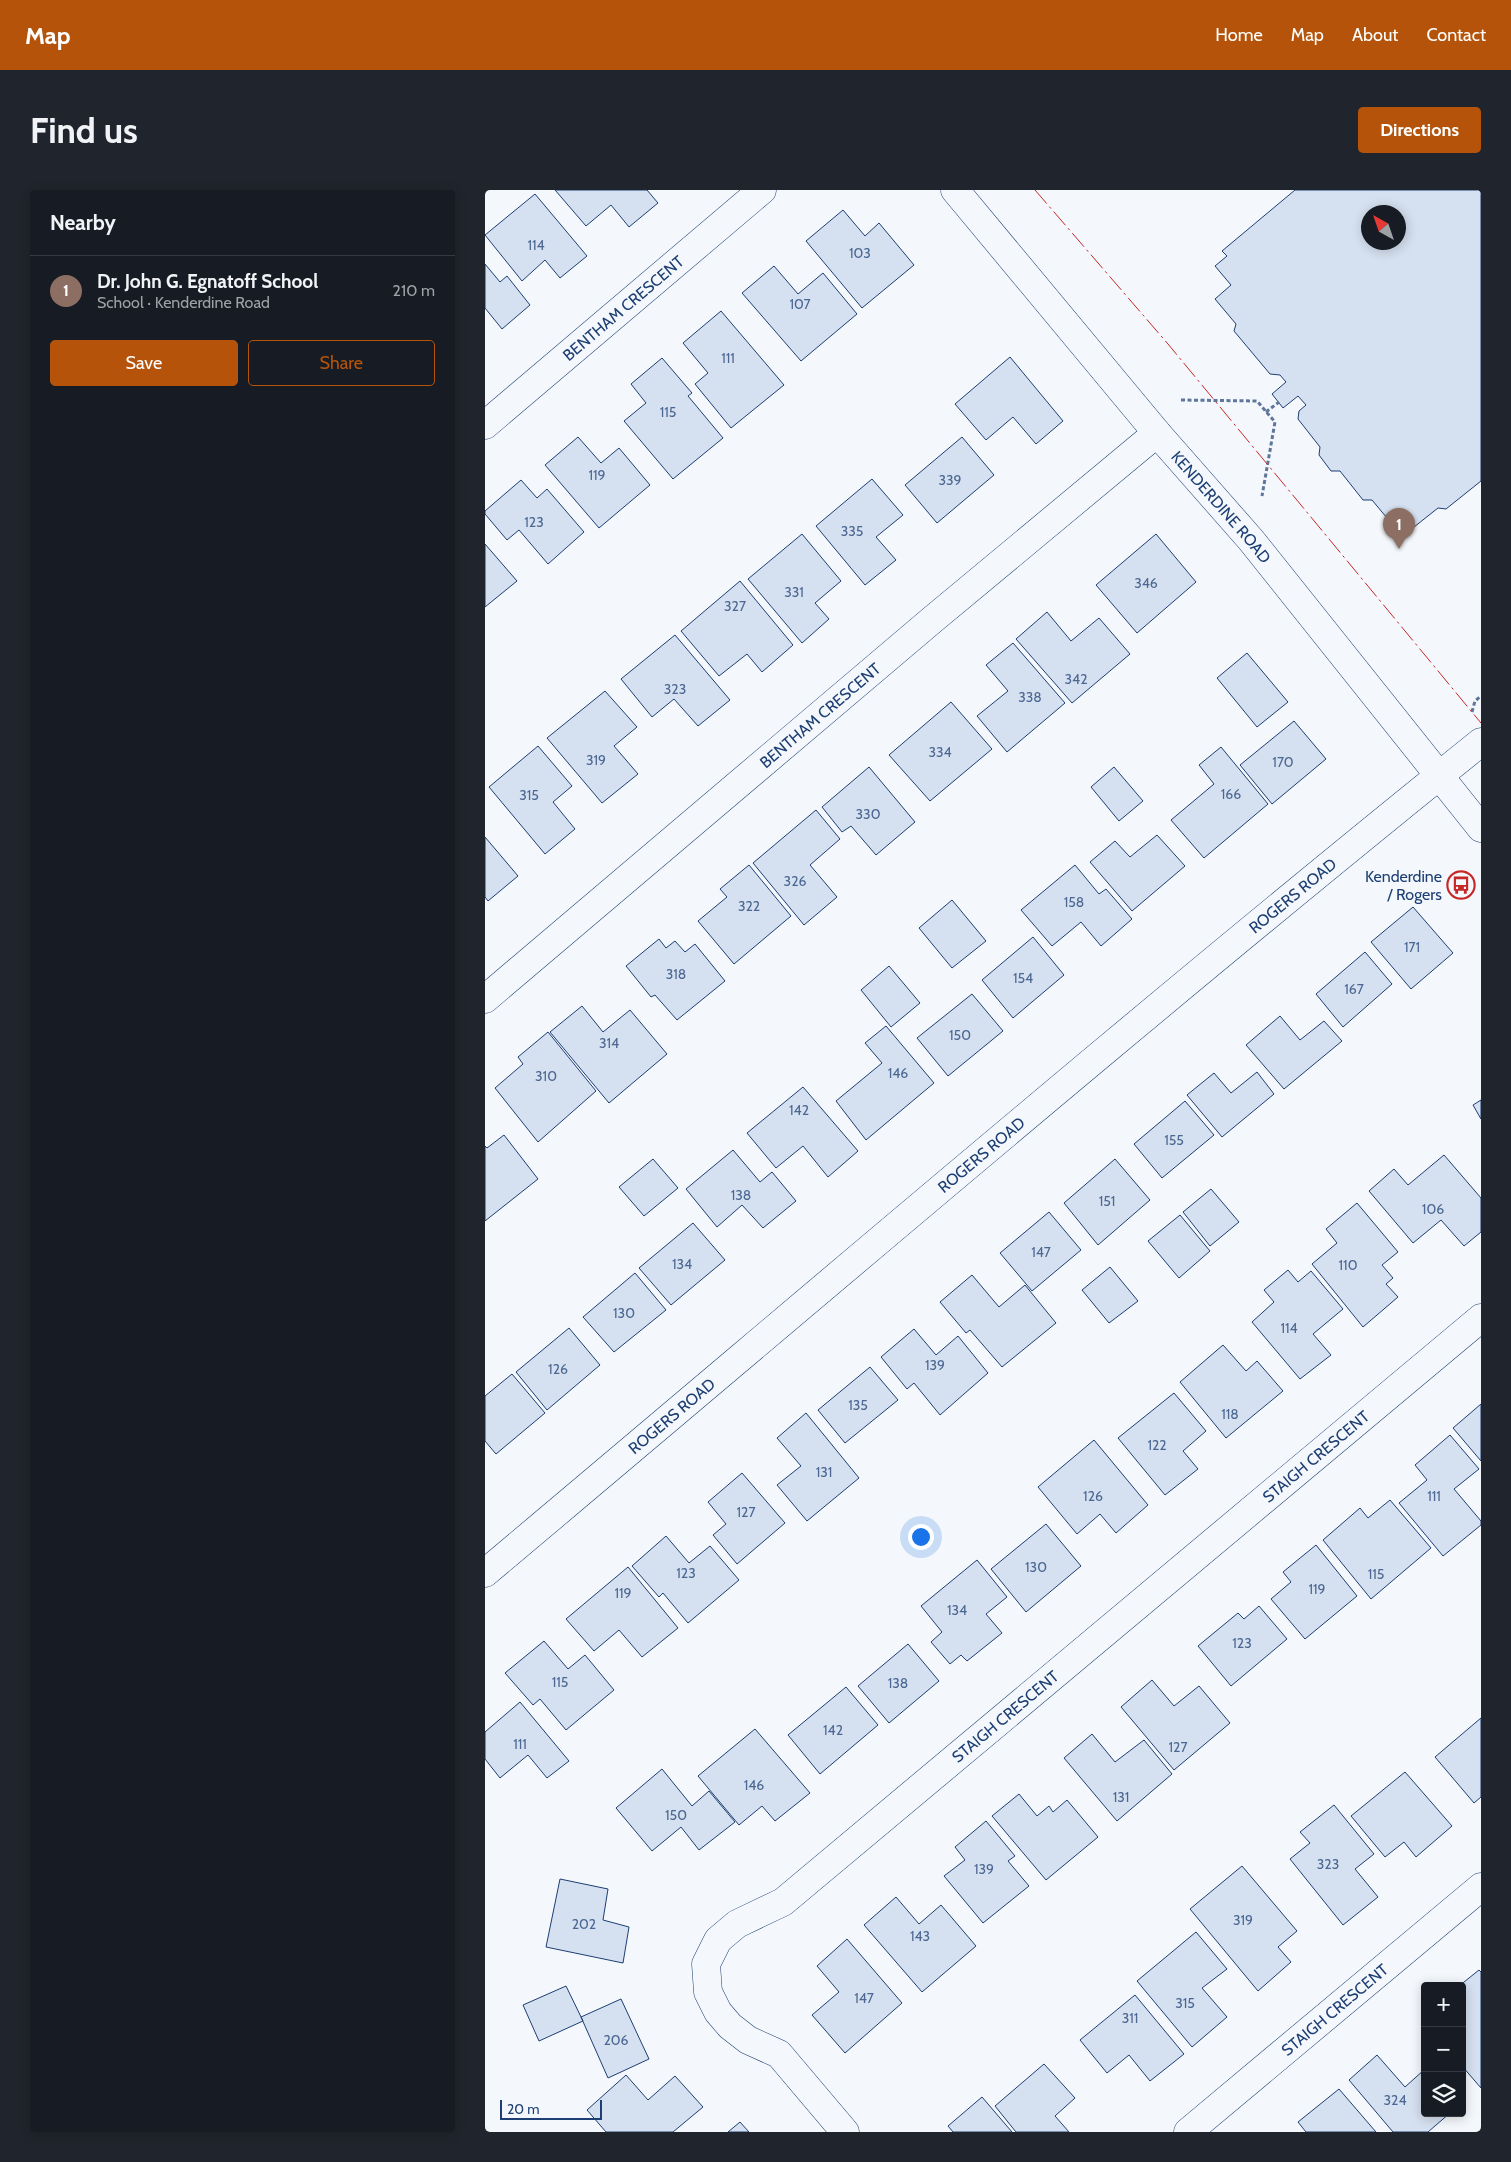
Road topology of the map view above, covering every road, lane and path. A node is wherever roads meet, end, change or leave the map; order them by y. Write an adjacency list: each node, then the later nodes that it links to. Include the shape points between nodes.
1 (762, 190): 6 (street, BENTHAM CRESCENT)
2 (955, 190): 7 (street, KENDERDINE ROAD)
3 (1181, 400): 5 (path, via 1257,401)
4 (1279, 402): 5 (path)
5 (1266, 412): 8 (path, via 1275,422)
6 (485, 425)
7 (1157, 433): 12 (street, KENDERDINE ROAD, via 1251,540); 14 (street, BENTHAM CRESCENT)
8 (1261, 496)
9 (1481, 696): 10 (path, via 1475,701 1472,713)
10 (1464, 715)
11 (1481, 742): 12 (street, ROGERS ROAD)
12 (1437, 776): 13 (street, KENDERDINE ROAD); 16 (street, ROGERS ROAD)
13 (1481, 828)
14 (485, 999)
15 (1481, 1318): 18 (street, STAIGH CRESCENT, via 783,1902 737,1924 718,1940 706,1964 708,1992 718,2012 748,2040 779,2054)
16 (485, 1573)
17 (1481, 1887): 19 (street, STAIGH CRESCENT)
18 (845, 2132)
19 (1188, 2132)

